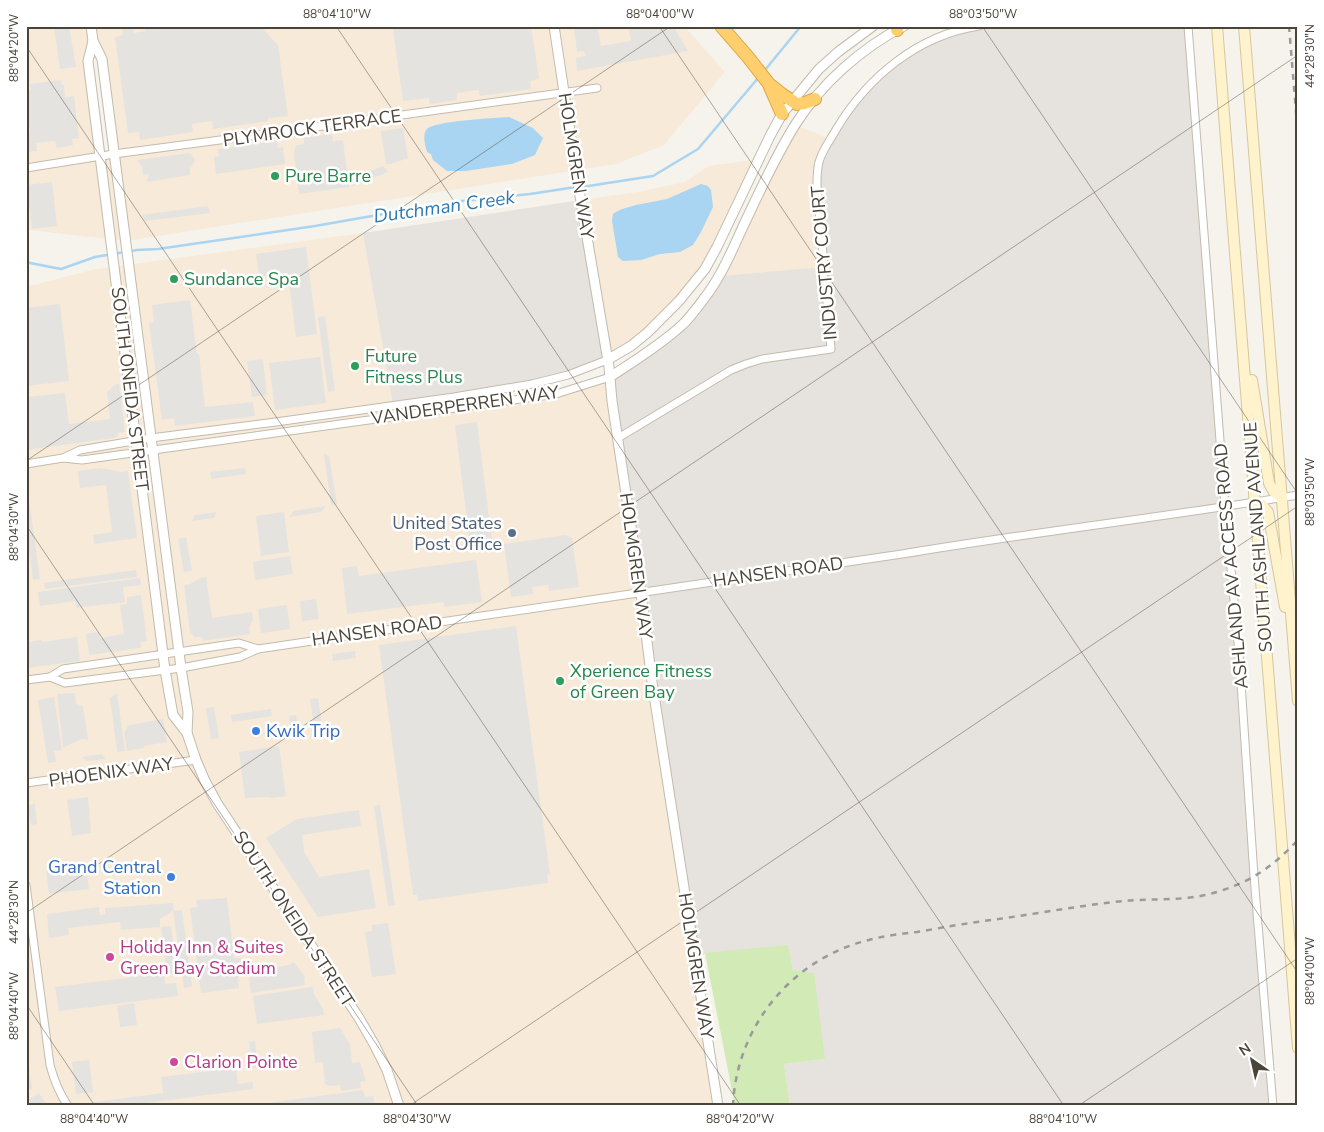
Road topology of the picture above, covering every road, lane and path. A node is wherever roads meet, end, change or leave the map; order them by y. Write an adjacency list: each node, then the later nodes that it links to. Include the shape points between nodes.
1 (91, 26): 10 (street, SOUTH ONEIDA STREET)
2 (554, 26): 13 (street, HOLMGREN WAY)
3 (721, 26): 11 (highway)
4 (873, 26): 15 (street, VANDERPERREN WAY, via 838,52)
5 (979, 26): 24 (street, INDUSTRY COURT, via 932,40 879,75 851,106 823,153 817,171 817,185 831,349 762,360 731,370)
6 (1188, 26): 33 (street, ASHLAND AV ACCESS ROAD)
7 (1217, 26): 20 (main road, SOUTH ASHLAND AVENUE)
8 (1244, 26): 31 (main road, SOUTH ASHLAND AVENUE)
9 (899, 27): 14 (street, VANDERPERREN WAY, via 848,65)
10 (93, 41): 17 (street, SOUTH ONEIDA STREET, via 102,59); 18 (street, SOUTH ONEIDA STREET, via 88,61)
11 (769, 84): 15 (highway); 16 (highway)
12 (597, 88): 13 (street, PLYMROCK TERRACE)
13 (564, 93): 17 (street, PLYMROCK TERRACE); 21 (street, HOLMGREN WAY)
14 (815, 99): 15 (highway, via 801,104); 22 (street, VANDERPERREN WAY, via 796,125 763,185 720,276 704,299 682,326)
15 (792, 102): 16 (street, VANDERPERREN WAY)
16 (782, 114): 21 (street, VANDERPERREN WAY, via 705,269 647,333)
17 (114, 154): 18 (street, PLYMROCK TERRACE); 23 (street, SOUTH ONEIDA STREET)
18 (100, 156): 19 (street, PLYMROCK TERRACE); 25 (street, SOUTH ONEIDA STREET)
19 (26, 168)
20 (1243, 344): 31 (main road, via 1269,483); 32 (main road, SOUTH ASHLAND AVENUE)
21 (607, 360): 22 (street, HOLMGREN WAY); 23 (street, VANDERPERREN WAY, via 532,384)
22 (610, 377): 24 (street, HOLMGREN WAY); 26 (street, VANDERPERREN WAY, via 556,394)
23 (151, 438): 25 (street, VANDERPERREN WAY); 26 (street, SOUTH ONEIDA STREET)
24 (618, 438): 34 (street, HOLMGREN WAY)
25 (137, 441): 27 (street, SOUTH ONEIDA STREET); 28 (street, VANDERPERREN WAY, via 80,450)
26 (153, 450): 27 (street, VANDERPERREN WAY); 37 (street, SOUTH ONEIDA STREET)
27 (138, 452): 28 (street, VANDERPERREN WAY, via 81,460); 38 (street, SOUTH ONEIDA STREET)
28 (63, 458): 29 (street, VANDERPERREN WAY)
29 (26, 464)
30 (1298, 495): 31 (street, HANSEN ROAD)
31 (1282, 497): 32 (street, HANSEN ROAD); 35 (main road, SOUTH ASHLAND AVENUE)
32 (1254, 501): 33 (street, HANSEN ROAD); 35 (main road, via 1268,512 1284,604); 48 (main road, SOUTH ASHLAND AVENUE)
33 (1225, 505): 34 (street, HANSEN ROAD); 52 (street, ASHLAND AV ACCESS ROAD)
34 (642, 593): 36 (street, HANSEN ROAD); 51 (street, HOLMGREN WAY, via 652,682)
35 (1292, 622): 43 (main road, SOUTH ASHLAND AVENUE)
36 (258, 649): 37 (street, HANSEN ROAD, via 239,643); 39 (street, HANSEN ROAD, via 240,657)
37 (179, 652): 38 (street, HANSEN ROAD); 39 (street, SOUTH ONEIDA STREET)
38 (164, 655): 40 (street, SOUTH ONEIDA STREET); 41 (street, HANSEN ROAD, via 63,669)
39 (180, 668): 40 (street, HANSEN ROAD); 44 (street, SOUTH ONEIDA STREET, via 188,712)
40 (166, 670): 41 (street, HANSEN ROAD, via 65,683); 44 (street, SOUTH ONEIDA STREET, via 173,715)
41 (50, 677): 42 (street, HANSEN ROAD)
42 (26, 680)
43 (1298, 701)
44 (187, 733): 45 (street, SOUTH ONEIDA STREET)
45 (196, 760): 46 (street, PHOENIX WAY); 50 (street, SOUTH ONEIDA STREET, via 217,803 359,1018 387,1070)
46 (26, 784)
47 (26, 885): 49 (street, via 50,1063 56,1085)
48 (1298, 1048)
49 (68, 1106)
50 (399, 1106)
51 (718, 1106)
52 (1273, 1106)

